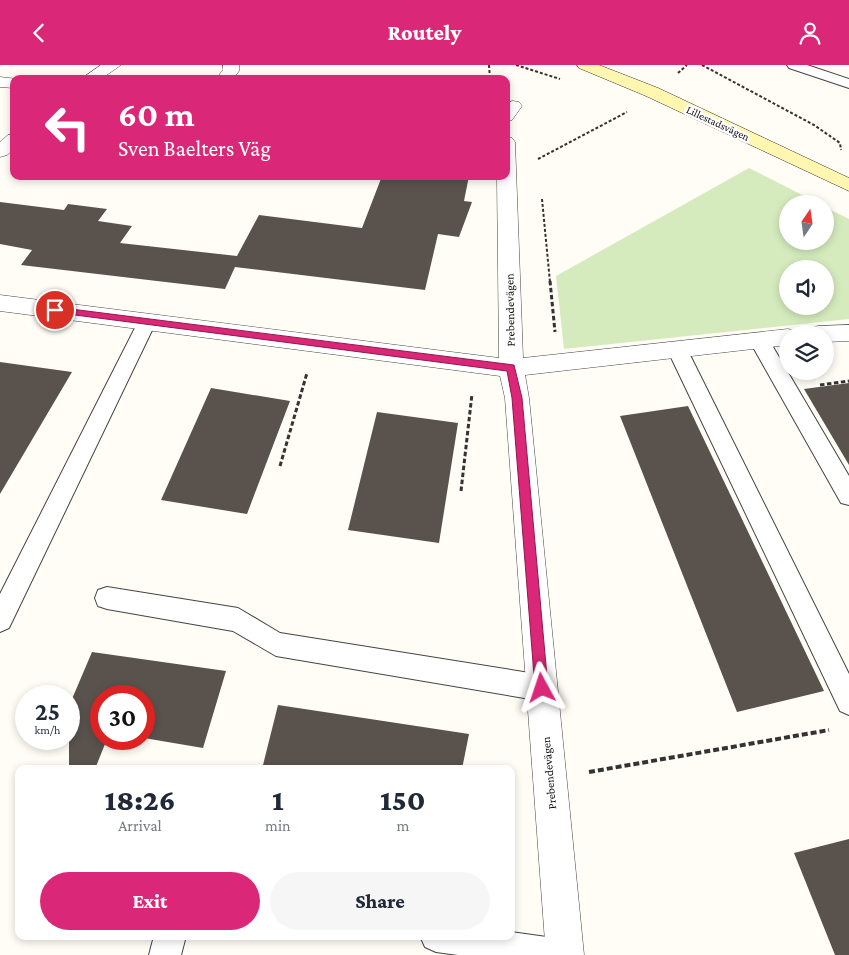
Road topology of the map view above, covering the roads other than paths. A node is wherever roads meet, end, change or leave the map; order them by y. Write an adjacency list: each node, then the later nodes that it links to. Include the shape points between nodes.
1 (113, 65): 4 (street)
2 (585, 65): 9 (main road, Lillestadsvägen, via 652,92)
3 (793, 65): 5 (lane)
4 (101, 75)
5 (849, 84)
6 (10, 142): 7 (street)
7 (0, 151)
8 (506, 180): 17 (street, Prebendevägen)
9 (844, 182)
10 (0, 303): 11 (street)
11 (147, 322): 17 (street); 20 (lane)
12 (834, 333): 13 (street)
13 (849, 333)
14 (779, 338): 15 (street)
15 (759, 340): 16 (street); 18 (lane)
16 (677, 349): 17 (street); 22 (lane)
17 (511, 368): 21 (street, Prebendevägen, via 517,398)
18 (849, 497)
19 (106, 598): 21 (lane, via 238,621 276,644)
20 (0, 620)
21 (542, 688): 27 (street, Prebendevägen)
22 (849, 702)
23 (169, 940): 25 (lane)
24 (462, 940): 26 (lane)
25 (165, 955)
26 (560, 955)
27 (565, 955)

